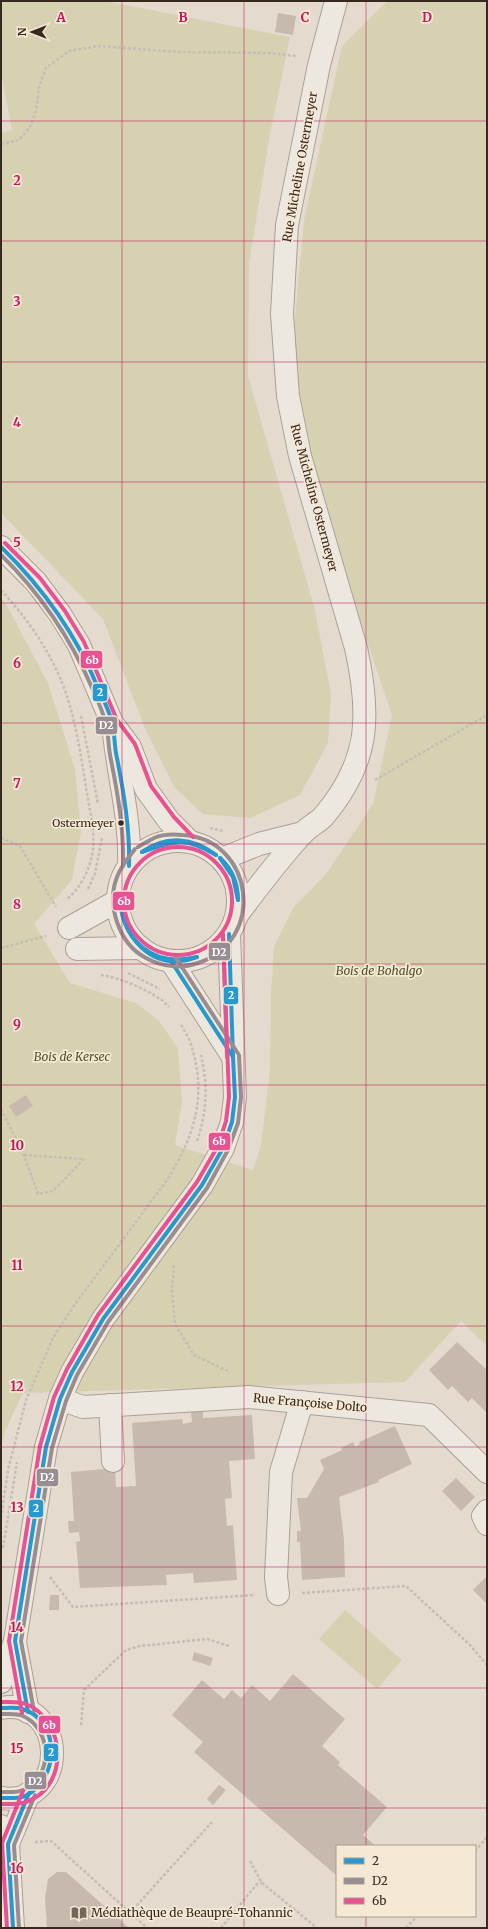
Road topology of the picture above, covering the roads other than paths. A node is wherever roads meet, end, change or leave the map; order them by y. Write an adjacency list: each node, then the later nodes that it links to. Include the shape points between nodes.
1 (336, 1): 4 (street, Rue Micheline Ostermeyer, via 318,65 288,225 282,328 288,396 300,456 356,648 363,680 366,714 355,770 322,818)
2 (1, 547): 3 (street, via 36,582 60,614 79,645)
3 (112, 723): 5 (street, via 130,747 146,789 169,821); 7 (street, via 130,840)
4 (303, 833): 6 (street, Rue Micheline Ostermeyer, via 260,844); 10 (street, Rue Micheline Ostermeyer)
5 (189, 841): 6 (street, via 207,847); 7 (street, via 172,840 155,845 140,853)
6 (222, 859): 10 (street, via 234,876 239,895)
7 (129, 866): 8 (street, via 120,884)
8 (118, 900): 9 (street); 11 (street, via 122,919 130,936)
9 (65, 918)
10 (233, 924): 13 (street, via 218,946 204,956 188,961); 14 (street)
11 (141, 948): 12 (street); 13 (street, via 155,957)
12 (77, 949)
13 (171, 961): 14 (street)
14 (233, 1057): 15 (street, via 235,1097 232,1122 223,1148 202,1185 103,1318 72,1372)
15 (60, 1399): 17 (street, Rue Françoise Dolto, via 83,1407); 23 (street, via 46,1447)
16 (302, 1402): 17 (street, Rue Françoise Dolto, via 249,1397); 19 (street, Rue Françoise Dolto, via 429,1415); 22 (street, via 281,1472 276,1576)
17 (110, 1405): 18 (street)
18 (113, 1461)
19 (487, 1472)
20 (487, 1511): 21 (street, via 483,1516)
21 (487, 1524)
22 (278, 1594)
23 (15, 1641): 24 (street); 26 (street)
24 (1, 1682)
25 (1, 1708): 26 (street, via 16,1708)
26 (28, 1712): 27 (street, via 39,1719 53,1744 53,1759 49,1773 40,1785)
27 (29, 1793): 28 (street, via 16,1798); 29 (street)
28 (1, 1798)
29 (4, 1835): 30 (street)
30 (13, 1928)

